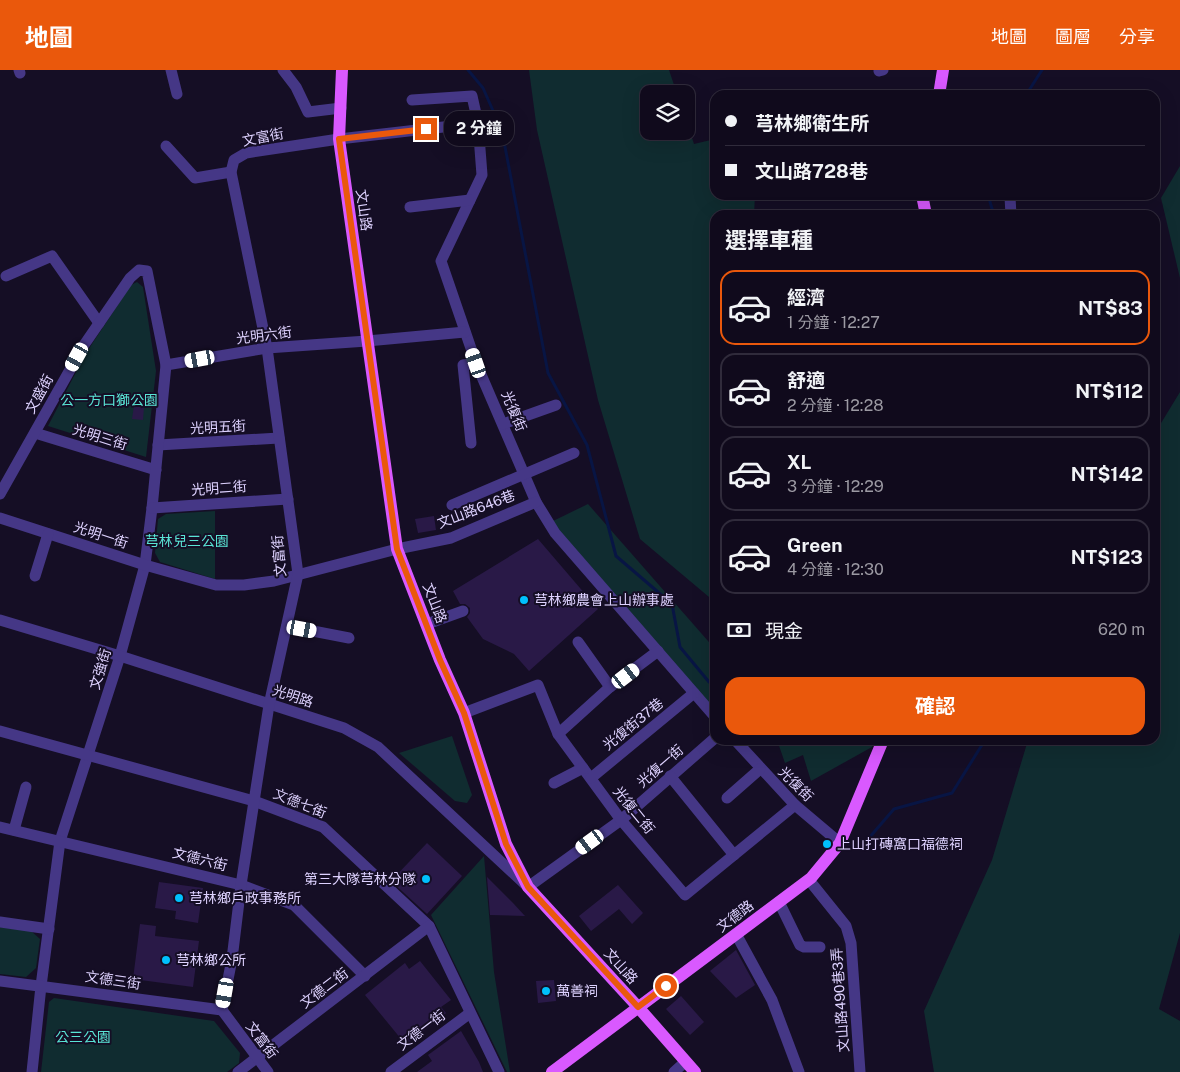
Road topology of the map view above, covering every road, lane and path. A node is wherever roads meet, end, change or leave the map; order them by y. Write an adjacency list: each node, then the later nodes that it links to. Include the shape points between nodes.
1 (171, 70): 6 (street)
2 (283, 70): 8 (street, via 308,112)
3 (342, 70): 8 (main road, 文山路)
4 (944, 70): 5 (main road)
5 (940, 90)
6 (176, 94)
7 (412, 100): 9 (street, 光復街, via 472,96)
8 (340, 108): 10 (main road, 文山路)
9 (478, 123): 10 (street, 文富街); 13 (street, 光復街, via 482,175)
10 (339, 139): 12 (street, 文富街, via 246,153 234,160); 19 (main road, 文山路)
11 (166, 146): 12 (street, via 195,178)
12 (231, 172): 20 (street, 文富街)
13 (470, 200): 14 (street); 18 (street, 光復街, via 441,261)
14 (410, 208)
15 (147, 271): 17 (street, 文盛街, via 139,270 130,278); 22 (street, 文強街)
16 (6, 276): 17 (street, via 52,256)
17 (99, 323): 25 (street, 文盛街)
18 (466, 332): 19 (street, 光明六街); 21 (street, 光復街)
19 (367, 341): 20 (street, 光明六街); 39 (main road, 文山路)
20 (267, 348): 22 (street, 光明六街); 26 (street, 文富街)
21 (476, 363): 24 (street, 光復街); 27 (street, via 463,365)
22 (166, 365): 28 (street, 文強街)
23 (556, 405): 24 (street)
24 (503, 424): 31 (street, 光復街)
25 (35, 432): 30 (street, 光明三街); 32 (street, 文盛街)
26 (279, 438): 28 (street, 光明五街); 33 (street, 文富街)
27 (471, 443)
28 (158, 445): 30 (street, 文強街)
29 (574, 453): 31 (street)
30 (156, 470): 36 (street, 文強街)
31 (524, 474): 34 (street, 光復街); 35 (street)
32 (0, 494)
33 (288, 499): 36 (street, 光明二街); 41 (street, 文富街)
34 (536, 502): 39 (street, 文山路646巷, via 451,538); 49 (street, 光復街, via 555,533)
35 (452, 505)
36 (152, 508): 40 (street, 文強街)
37 (0, 518): 38 (street, 光明一街)
38 (48, 534): 40 (street, 光明一街); 42 (street)
39 (397, 549): 41 (street, 光明一街); 45 (main road, 文山路)
40 (145, 565): 41 (street, 光明一街, via 216,585 274,582); 50 (street, 文強街)
41 (298, 574): 46 (street, 文富街)
42 (35, 576)
43 (463, 611): 45 (street)
44 (0, 620): 50 (street, 光明路)
45 (427, 624): 55 (main road, 文山路)
46 (287, 626): 47 (street); 53 (street, 文富街)
47 (350, 638)
48 (578, 642): 51 (street)
49 (658, 651): 51 (street); 52 (street, 光復街)
50 (120, 656): 53 (street, 光明路); 61 (street, 文強街)
51 (610, 688): 57 (street)
52 (694, 693): 54 (street, 光復街); 65 (street, 光復街37巷)
53 (269, 705): 69 (street, 文富街); 79 (street, 光明路, via 344,728 378,747)
54 (710, 711)
55 (464, 713): 57 (street, 光復二街, via 538,685); 79 (main road, 文山路, via 506,844)
56 (0, 731): 61 (street, 文德七街)
57 (558, 734): 62 (street, 光復二街)
58 (710, 742): 64 (street, 光復一街)
59 (739, 745): 63 (street, 光復街)
60 (881, 745): 75 (main road, 文德路)
61 (89, 756): 69 (street, 文德七街); 74 (street, 文強街)
62 (583, 768): 65 (street, 光復二街); 66 (street)
63 (760, 769): 68 (street); 70 (street, 光復街)
64 (670, 776): 71 (street, 光復一街); 76 (street)
65 (591, 778): 71 (street, 光復二街)
66 (554, 783)
67 (26, 788): 73 (street)
68 (727, 798)
69 (254, 801): 78 (street, 文富街); 82 (street, 文德七街, via 323,827)
70 (795, 805): 75 (street, 光復街); 76 (street, 光復二街)
71 (621, 820): 76 (street, 光復二街, via 685,895); 79 (street, 光復一街)
72 (0, 827): 73 (street, 文德六街)
73 (14, 830): 74 (street, 文德六街)
74 (60, 841): 78 (street, 文德六街); 83 (street, 文強街)
75 (840, 843): 77 (main road, 文德路)
76 (734, 855)
77 (809, 880): 80 (main road, 文德路); 103 (street, 文山路490巷3弄, via 846,926 851,943)
78 (241, 885): 86 (street, 文德六街, via 294,905); 90 (street, 文富街)
79 (528, 887): 89 (main road, 文山路)
80 (779, 902): 84 (main road, 文德路); 85 (street, via 800,945)
81 (0, 922): 83 (street)
82 (429, 926): 86 (street, 文德二街); 91 (street, 文德七街)
83 (49, 929): 88 (street, 文強街)
84 (736, 934): 89 (main road, 文德路); 102 (street, via 772,1000)
85 (820, 947)
86 (365, 976): 92 (street, 文德二街)
87 (0, 981): 88 (street, 文德三街)
88 (41, 986): 90 (street, 文德三街); 94 (street, 文強街)
89 (638, 1007): 93 (main road, 文山路); 99 (main road, 文德路)
90 (222, 1010): 92 (street, 文富街)
91 (470, 1013): 97 (street, 文德一街); 98 (street, 文德七街)
92 (257, 1058): 95 (street, 文德二街); 96 (street, 文富街)
93 (685, 1062): 100 (street); 101 (main road, 文山路)
94 (32, 1072)
95 (238, 1072)
96 (268, 1072)
97 (391, 1072)
98 (499, 1072)
99 (552, 1072)
100 (674, 1072)
101 (695, 1072)
102 (799, 1072)
103 (860, 1072)

